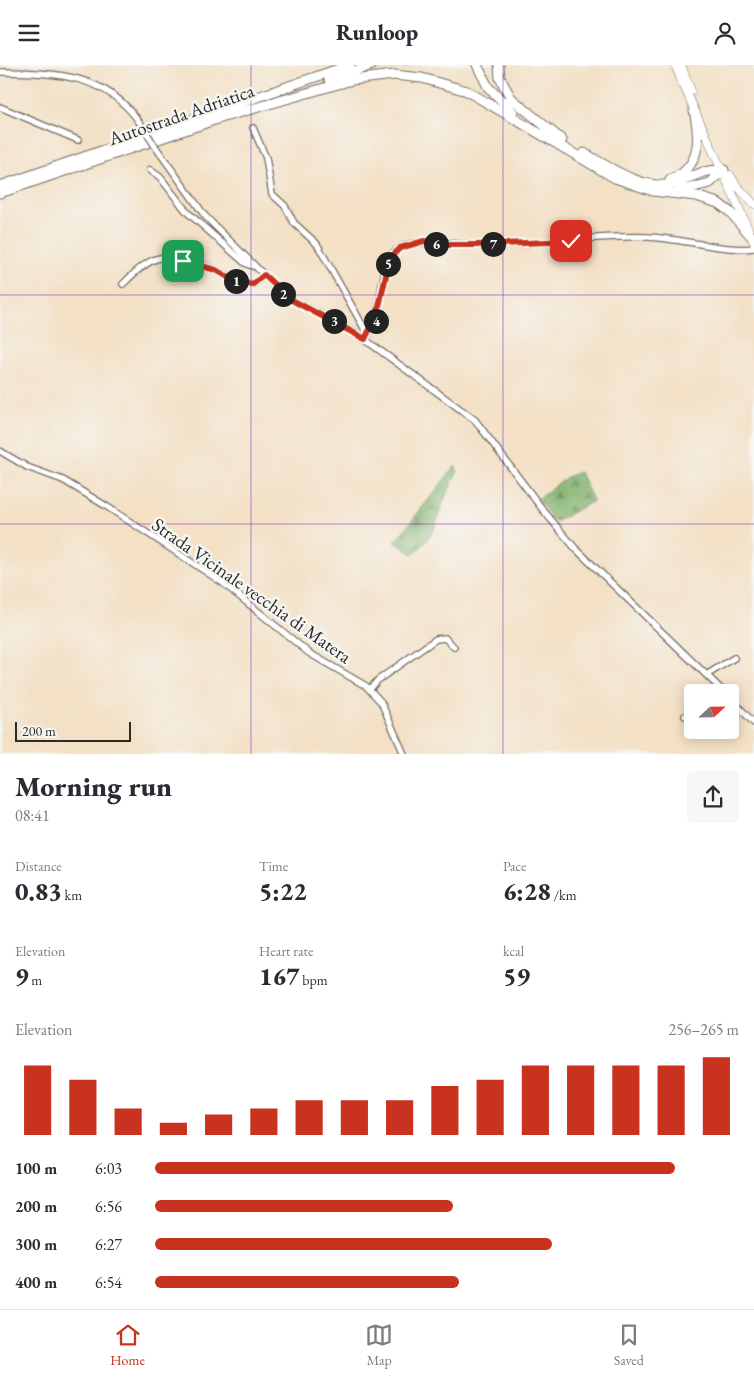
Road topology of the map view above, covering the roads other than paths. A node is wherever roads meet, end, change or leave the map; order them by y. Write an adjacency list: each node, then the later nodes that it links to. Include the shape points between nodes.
1 (350, 65): 18 (highway, Autostrada Adriatica)
2 (372, 65): 10 (highway, Autostrada Adriatica)
3 (477, 65): 13 (highway, via 497,97)
4 (499, 65): 13 (highway, via 500,78 511,99)
5 (675, 65): 9 (main road)
6 (681, 65): 14 (main road)
7 (0, 72): 26 (street, bridge, via 53,73 84,81 119,99 140,123 205,216)
8 (0, 107): 12 (street)
9 (694, 110): 15 (main road); 17 (highway, via 699,139 694,159 678,176)
10 (224, 117): 13 (highway, via 352,79 394,75 422,78 467,91); 19 (highway, Autostrada Adriatica)
11 (253, 128): 29 (street, via 266,158 272,194 285,206 294,223 317,244)
12 (78, 140)
13 (559, 142): 17 (highway, via 629,176); 20 (highway, via 615,178)
14 (716, 149): 15 (main road); 21 (main road, via 737,186)
15 (724, 169): 17 (highway, via 708,170 674,184); 20 (highway, via 710,183); 22 (main road)
16 (150, 170): 26 (street, via 160,177 187,212 245,263)
17 (654, 184)
18 (0, 186)
19 (0, 193)
20 (668, 193): 24 (highway, via 701,197 718,203)
21 (754, 204)
22 (745, 222): 23 (main road); 24 (main road)
23 (754, 225): 24 (main road)
24 (752, 238)
25 (754, 248): 29 (street, via 636,237 476,245 420,242 397,250 390,258 379,309)
26 (258, 270): 27 (street)
27 (264, 275): 28 (street, via 252,285 244,284 210,268 159,258 134,272); 29 (street, via 290,299)
28 (123, 284)
29 (367, 337): 33 (street, via 479,424 567,539)
30 (0, 451): 35 (street, Strada Vicinale vecchia di Matera, via 27,467 62,480 121,516 223,583 309,653)
31 (454, 647): 35 (street, via 443,637 436,639)
32 (734, 658): 33 (street)
33 (708, 675): 34 (street)
34 (716, 684)
35 (370, 689): 38 (street, Strada Vicinale vecchia di Matera, via 381,702)
36 (739, 707): 37 (street)
37 (754, 723)
38 (404, 754)

